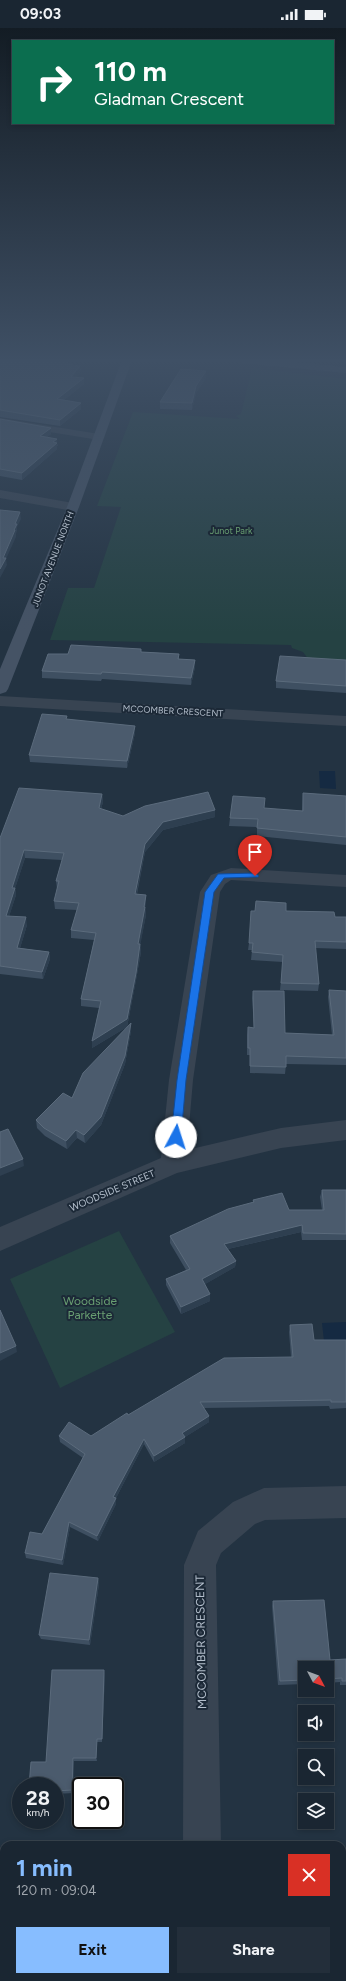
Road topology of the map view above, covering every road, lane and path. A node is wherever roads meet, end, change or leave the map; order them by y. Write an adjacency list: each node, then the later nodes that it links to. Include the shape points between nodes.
1 (94, 451): 3 (main road, JUNOT AVENUE NORTH)
2 (0, 494): 3 (street)
3 (73, 507): 4 (main road, JUNOT AVENUE NORTH)
4 (0, 689)
5 (0, 700): 6 (street, MCCOMBER CRESCENT)
6 (346, 721)
7 (346, 881): 9 (street, via 231,874 221,876 214,883 210,892 182,1080)
8 (346, 1130): 9 (street, WOODSIDE STREET, via 281,1138)
9 (173, 1164): 10 (street, WOODSIDE STREET)
10 (0, 1239)
11 (346, 1502): 12 (street, MCCOMBER CRESCENT, via 264,1504 244,1513 209,1542 200,1565)
12 (202, 1841)

